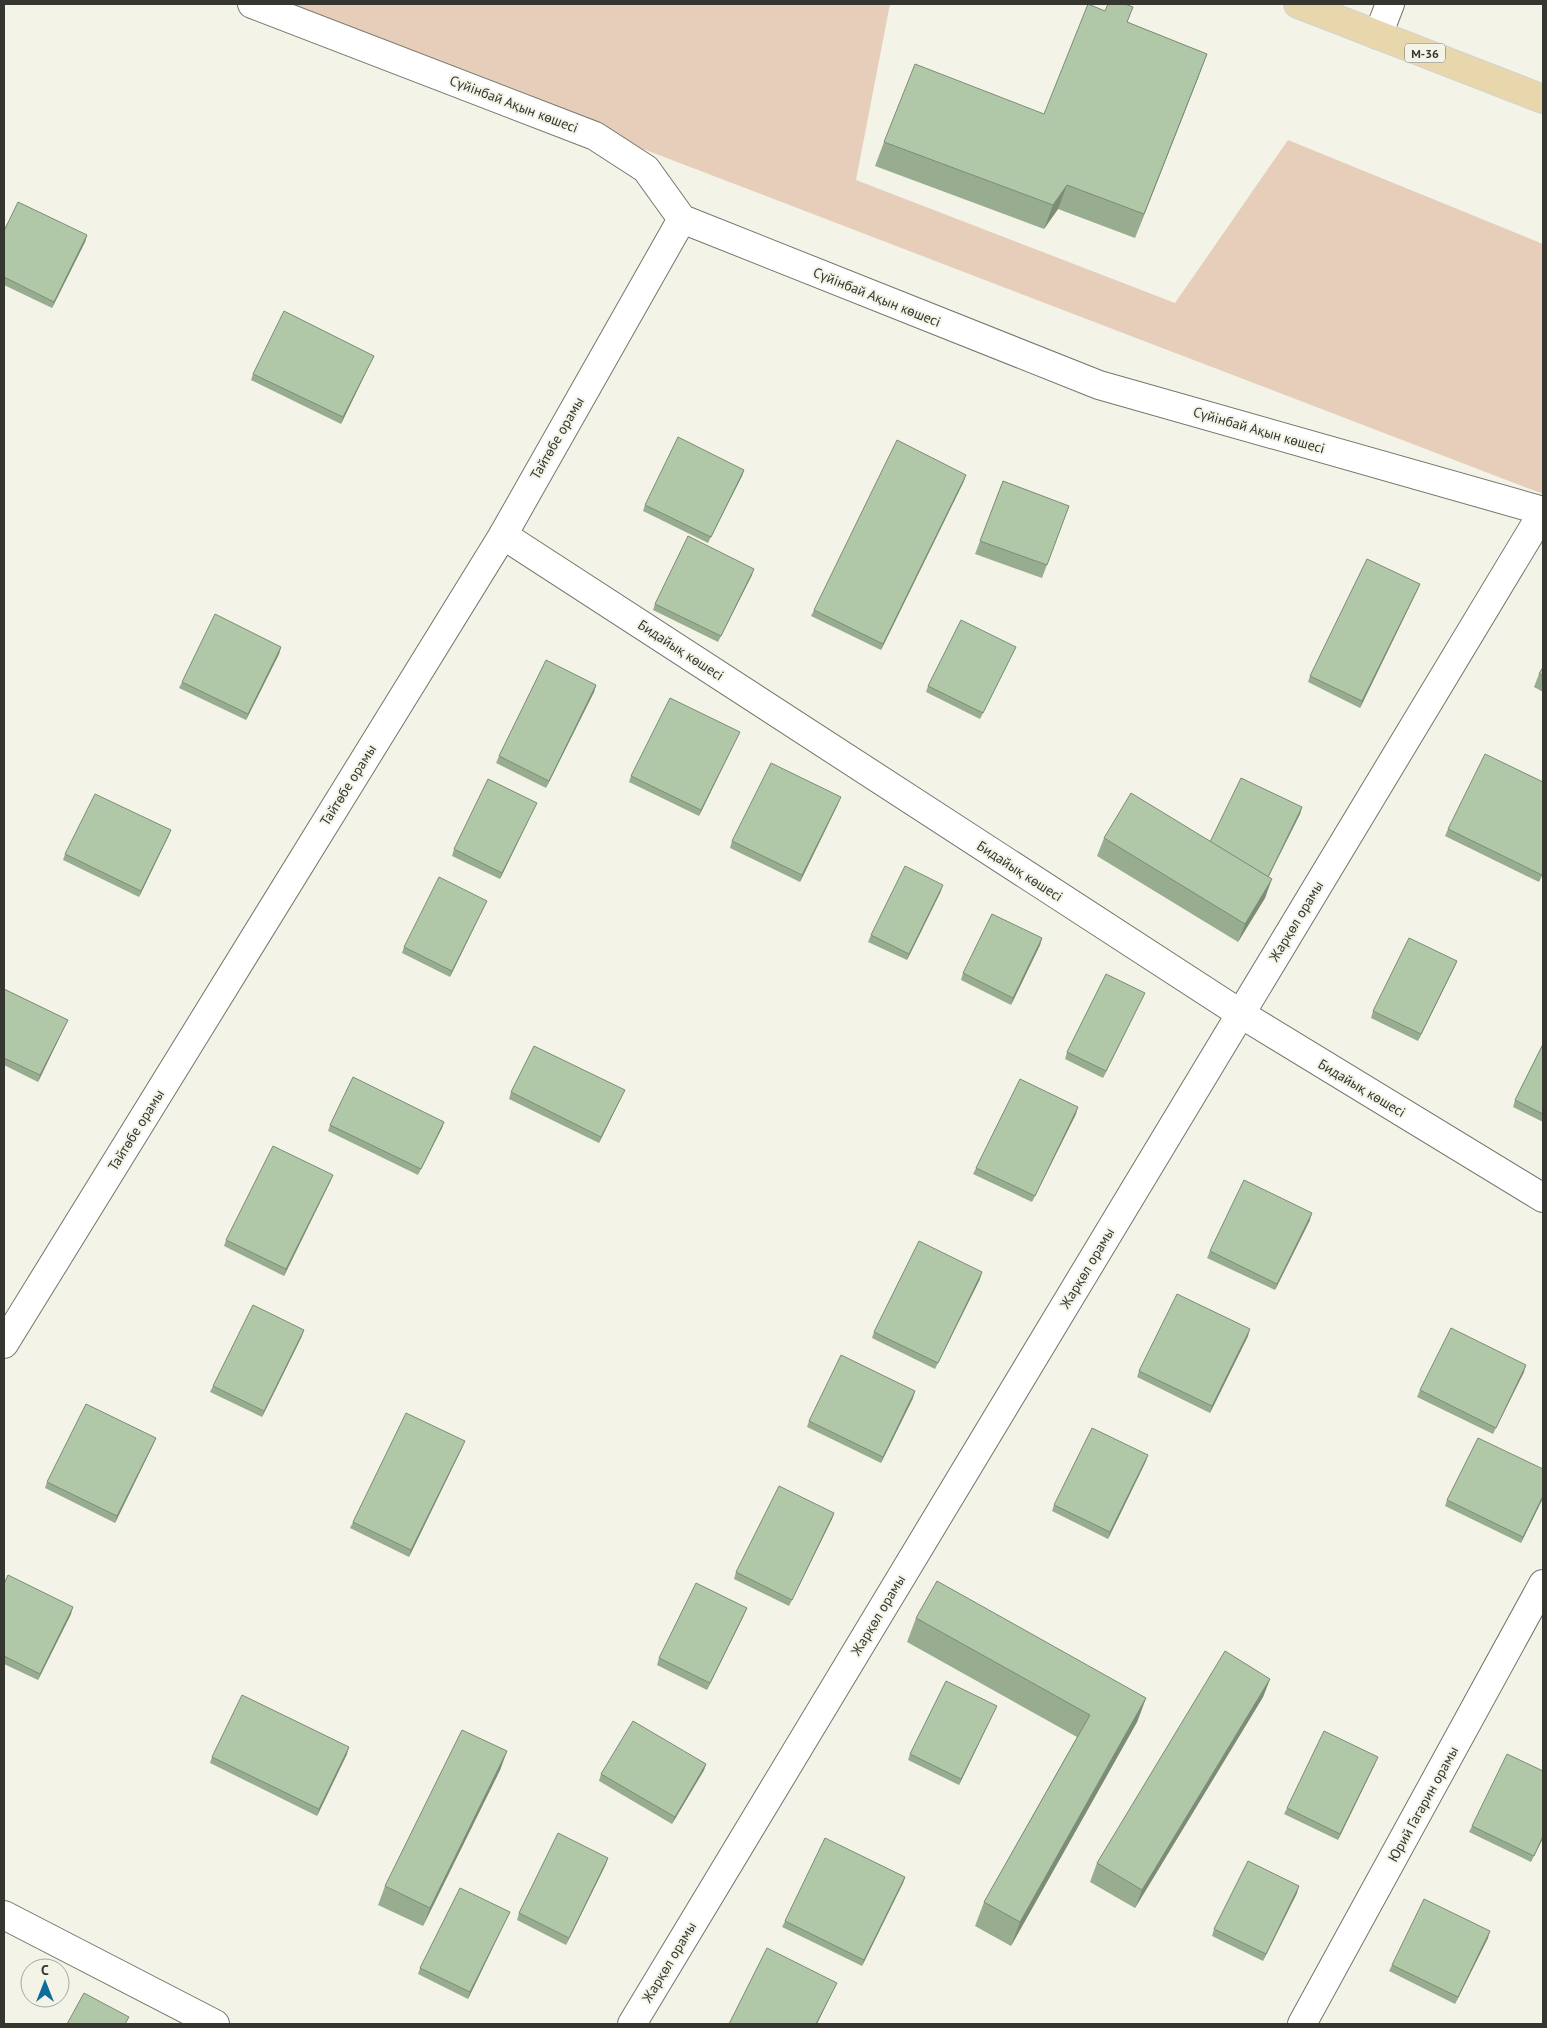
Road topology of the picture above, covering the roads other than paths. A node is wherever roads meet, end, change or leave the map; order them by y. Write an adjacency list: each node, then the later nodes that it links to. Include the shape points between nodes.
1 (252, 4): 6 (street, Сүйінбай Ақын көшесі, via 595,136 646,169)
2 (1298, 4): 4 (main road, M-36)
3 (1390, 4): 4 (street)
4 (1378, 35): 5 (main road, M-36)
5 (1543, 99)
6 (682, 219): 7 (street, Сүйінбай Ақын көшесі, via 1099,385); 8 (street, Тайтөбе орамы)
7 (1543, 512): 9 (street, Жарқөл орамы)
8 (503, 535): 9 (street, Бидайық көшесі); 11 (street, Тайтөбе орамы)
9 (1241, 1014): 10 (street, Бидайық көшесі); 15 (street, Жарқөл орамы)
10 (1543, 1198)
11 (4, 1344)
12 (1543, 1584): 16 (street, Юрий Гагарин орамы)
13 (4, 1915): 14 (street)
14 (215, 2024)
15 (632, 2024)
16 (1302, 2024)

